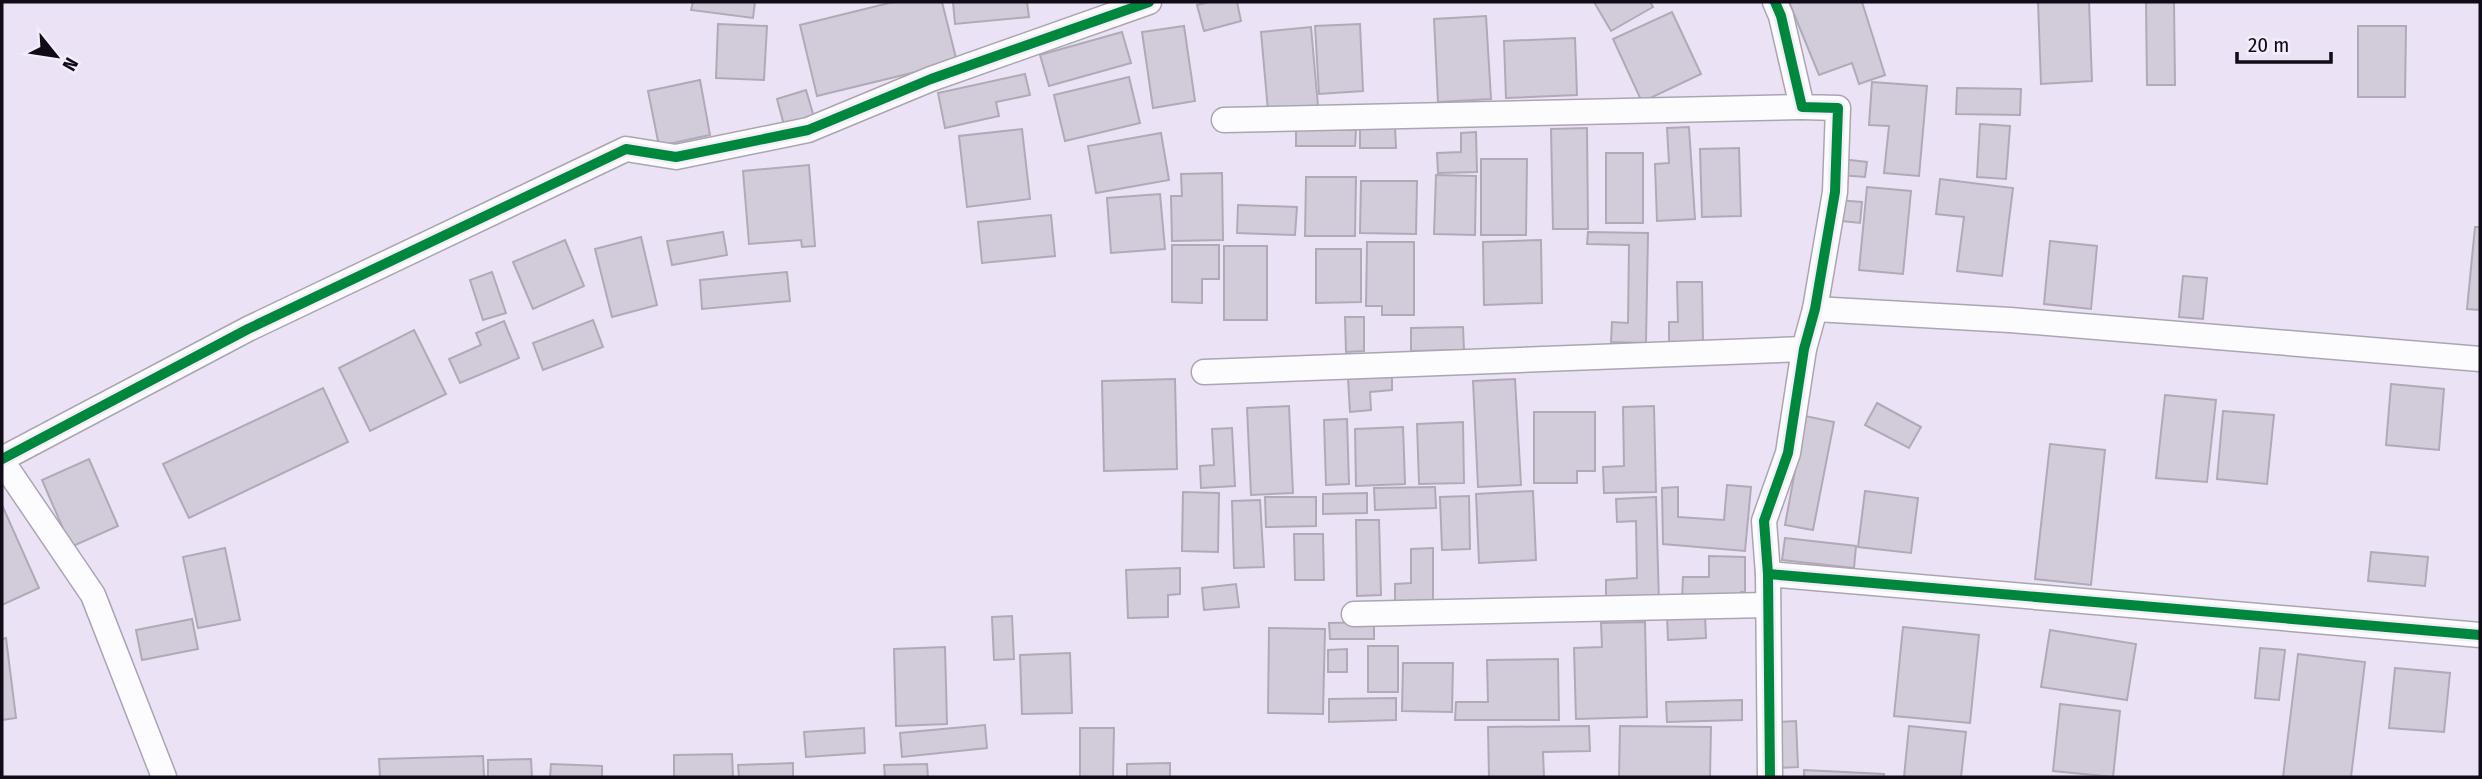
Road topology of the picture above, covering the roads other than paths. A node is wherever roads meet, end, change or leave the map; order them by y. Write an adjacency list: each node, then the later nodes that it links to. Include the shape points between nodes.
1 (1149, 2): 9 (street, via 931,79 807,130 676,156 626,149 248,329)
2 (1775, 2): 3 (street)
3 (1802, 107): 4 (street); 5 (street, via 1838,108 1835,192)
4 (1224, 120)
5 (1815, 309): 6 (street); 7 (street, via 2024,321)
6 (1804, 349): 8 (street); 10 (street, via 1788,453 1765,521)
7 (2480, 359)
8 (1204, 372)
9 (2, 460): 14 (street, via 93,596)
10 (1768, 574): 11 (street); 13 (street)
11 (1767, 605): 12 (street); 15 (street)
12 (1354, 614)
13 (2480, 635)
14 (164, 777)
15 (1770, 777)

